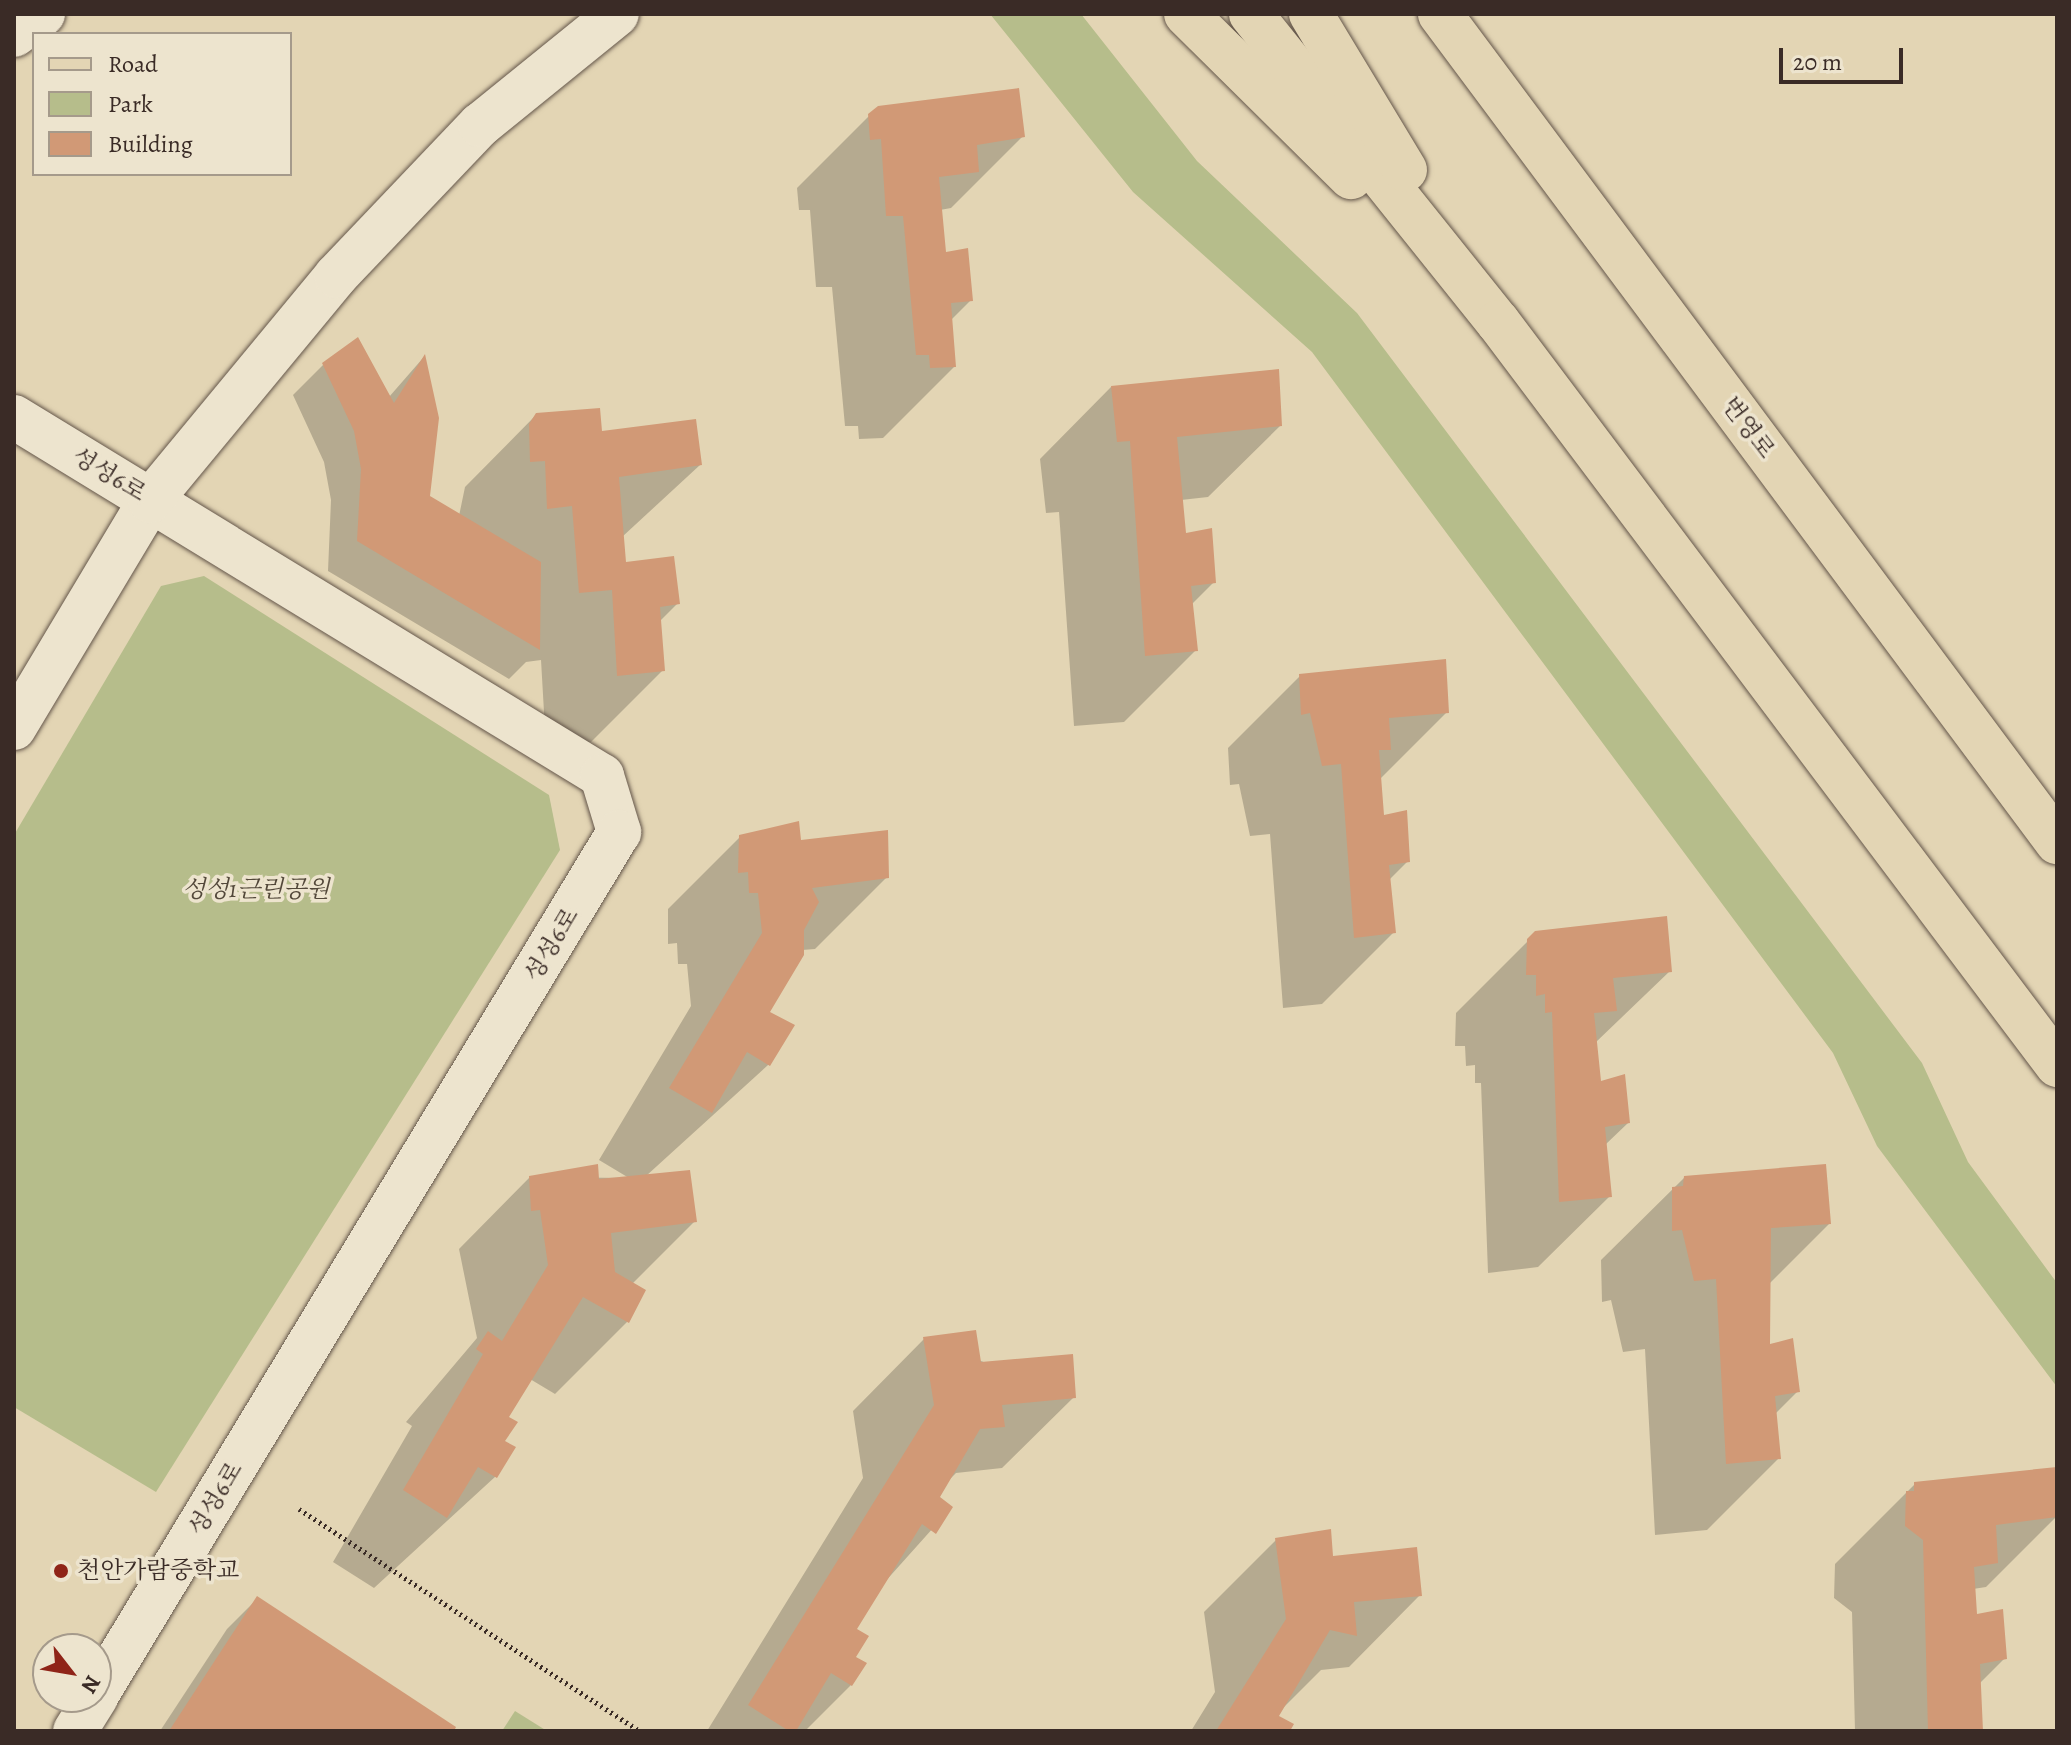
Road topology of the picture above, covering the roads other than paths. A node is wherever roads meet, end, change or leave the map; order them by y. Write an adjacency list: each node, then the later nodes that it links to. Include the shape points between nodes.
1 (43, 14): 7 (street)
2 (617, 14): 10 (street, via 480,125 336,276)
3 (1186, 14): 8 (main road)
4 (1251, 14): 8 (main road)
5 (1311, 14): 8 (main road)
6 (1440, 14): 12 (main road, 번영로)
7 (14, 35)
8 (1498, 322): 13 (main road)
9 (14, 417): 10 (street, 성성6로)
10 (150, 501): 11 (street); 14 (street, 성성6로, via 602,776 619,832)
11 (14, 728)
12 (2057, 842)
13 (2057, 1065)
14 (112, 1671)
15 (86, 1713): 16 (street, 성성6로)
16 (75, 1731)

